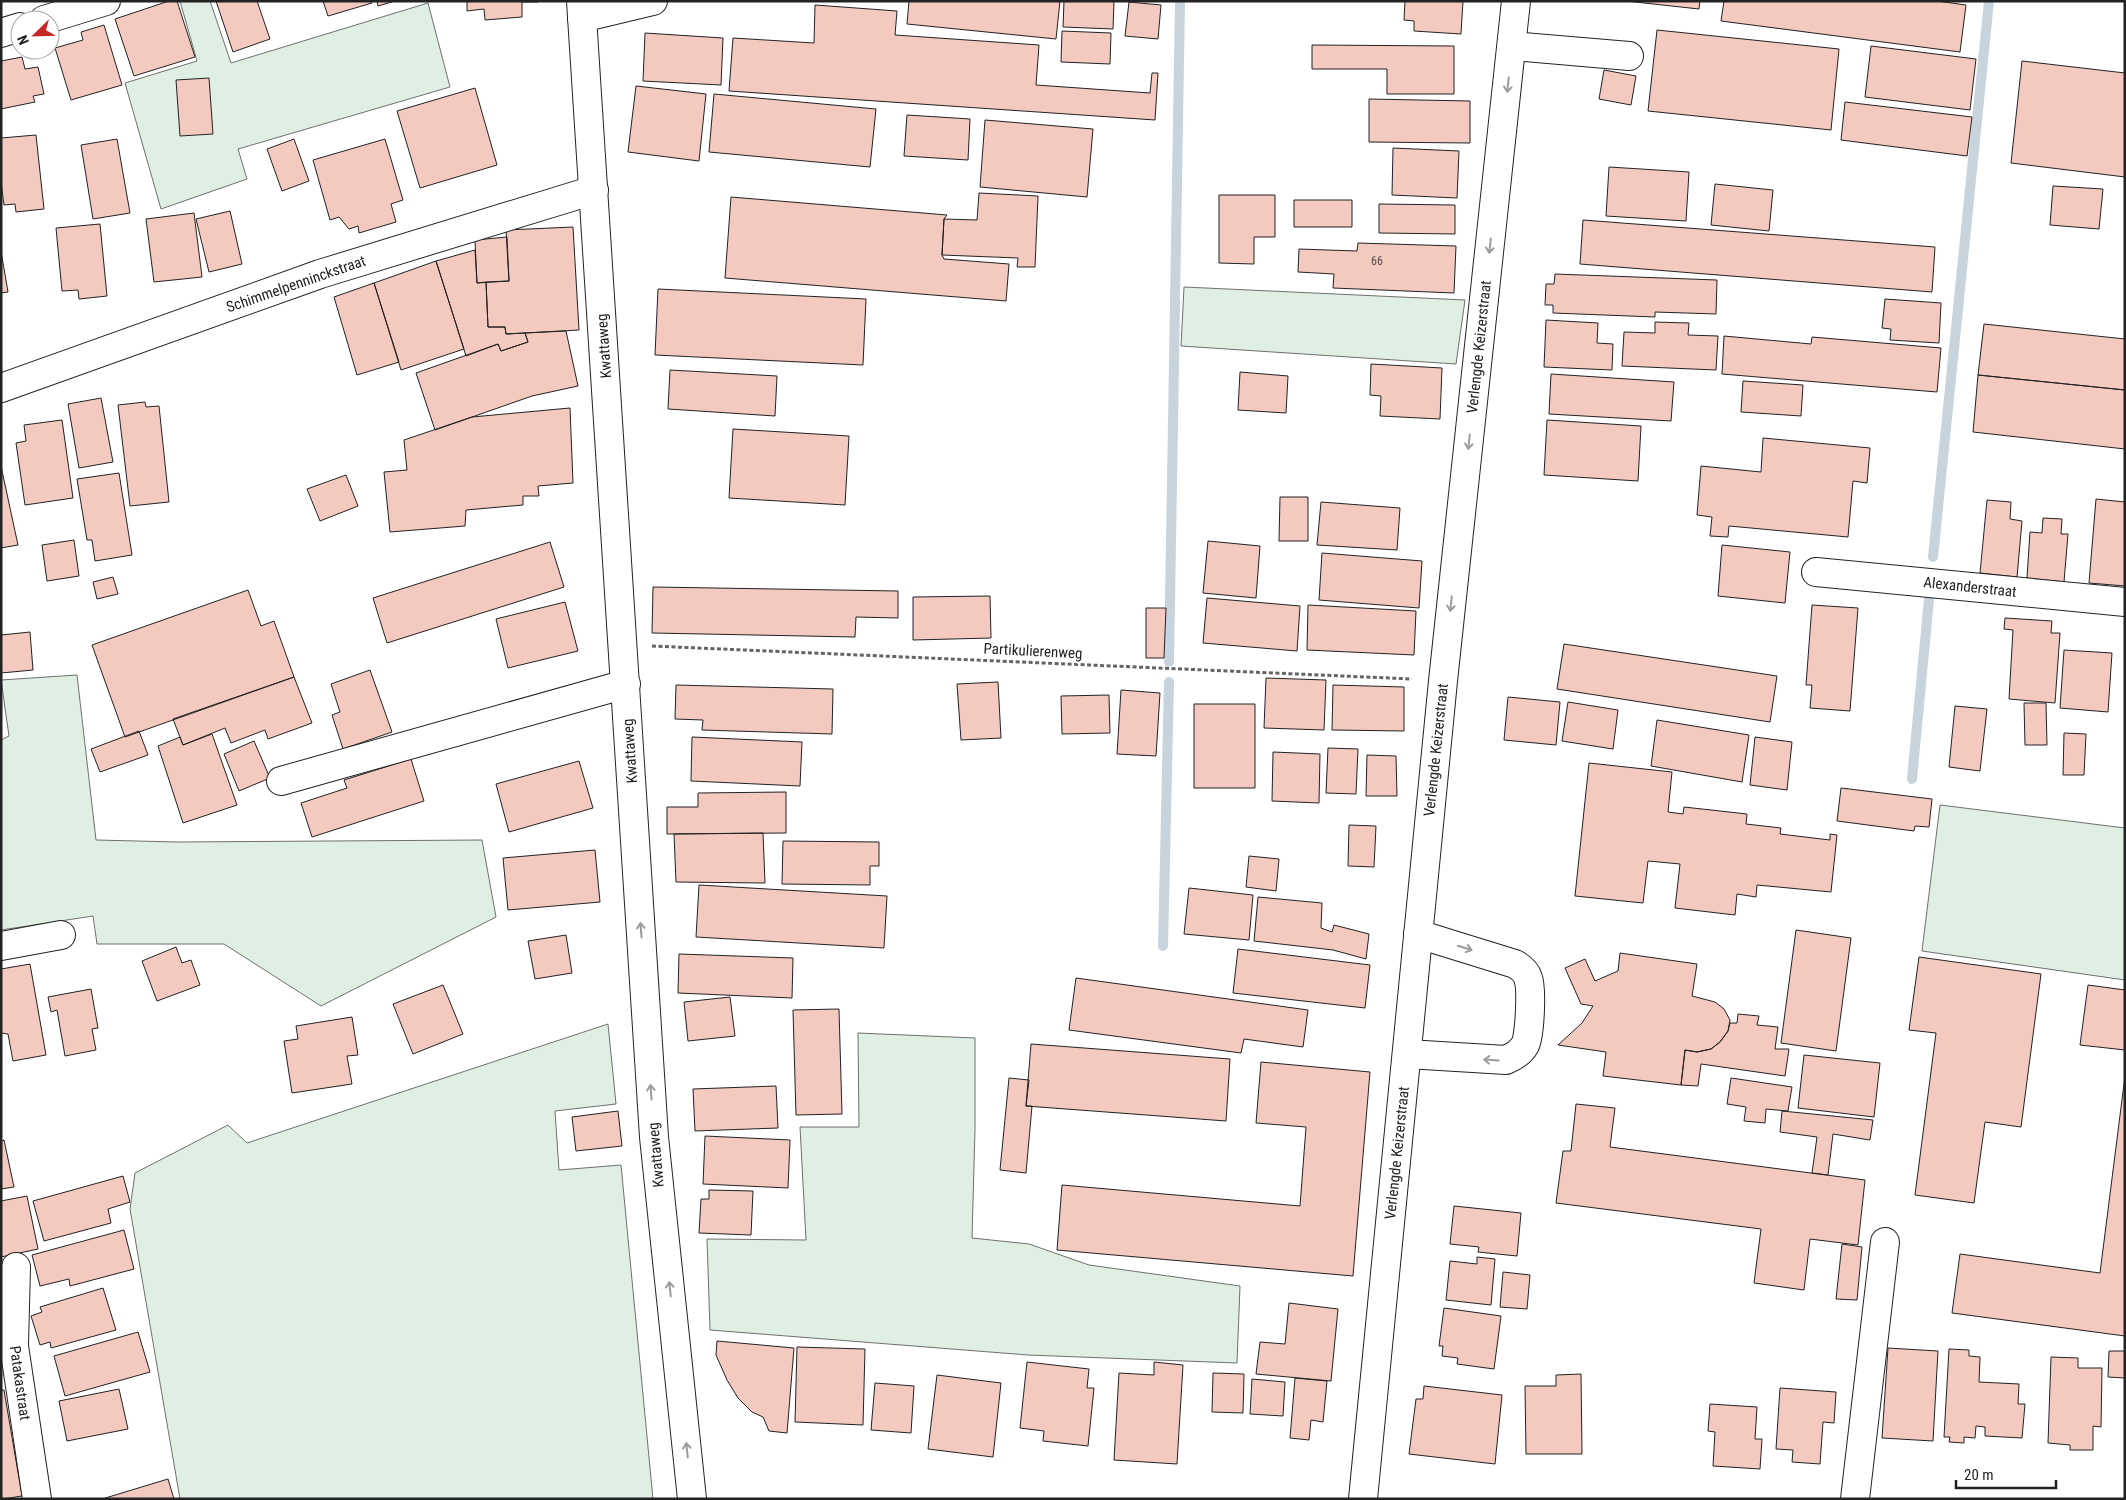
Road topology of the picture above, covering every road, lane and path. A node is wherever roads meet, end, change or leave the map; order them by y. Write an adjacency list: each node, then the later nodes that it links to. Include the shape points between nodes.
1 (106, 1): 5 (main road)
2 (653, 1): 4 (main road)
3 (1516, 1): 6 (main road, Verlengde Keizerstraat)
4 (582, 10): 8 (main road, Kwattaweg)
5 (60, 15)
6 (1512, 46): 7 (main road); 13 (main road, Verlengde Keizerstraat, one-way to 13)
7 (1629, 56)
8 (594, 190): 9 (main road, Schimmelpenninckstraat, via 320,274); 12 (main road, Kwattaweg)
9 (1, 388)
10 (1816, 572): 11 (main road, Alexanderstraat)
11 (2125, 602)
12 (622, 644): 13 (path, Partikulierenweg); 14 (main road, Kwattaweg)
13 (1443, 681): 16 (main road, Verlengde Keizerstraat)
14 (626, 684): 15 (main road); 24 (main road, Kwattaweg, one-way to 14, via 654,1137)
15 (281, 781)
16 (1418, 934): 19 (main road, Verlengde Keizerstraat); 19 (main road, one-way to 19, via 1520,967 1529,981 1528,1026 1525,1045 1506,1060)
17 (61, 935): 18 (main road)
18 (1, 946)
19 (1407, 1054): 25 (main road, Verlengde Keizerstraat)
20 (1885, 1242): 26 (main road)
21 (16, 1267): 22 (main road, Patakastraat)
22 (8, 1348): 23 (main road, Patakastraat)
23 (37, 1499)
24 (692, 1499)
25 (1363, 1499)
26 (1855, 1499)

